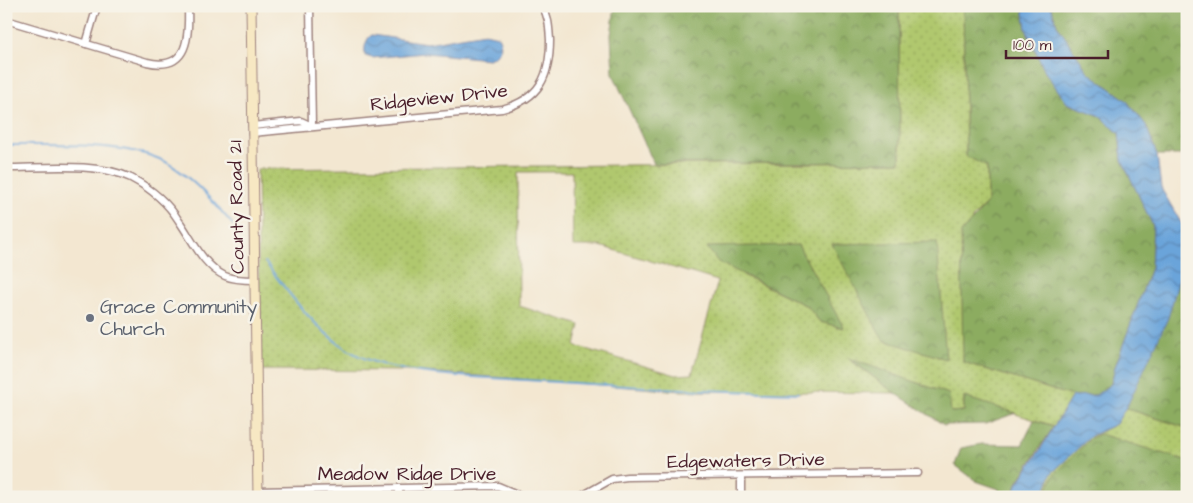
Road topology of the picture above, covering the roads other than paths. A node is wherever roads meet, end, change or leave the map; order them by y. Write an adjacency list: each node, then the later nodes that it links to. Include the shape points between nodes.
1 (97, 6): 7 (street)
2 (188, 6): 7 (street, via 188,39 184,50 166,63 154,64)
3 (251, 6): 9 (street, County Road 21)
4 (310, 6): 8 (street)
5 (542, 6): 8 (street, Ridgeview Drive, via 548,18 549,64 539,87 521,102 502,109)
6 (6, 20): 7 (street)
7 (86, 44)
8 (312, 126): 9 (street, Ridgeview Drive)
9 (252, 129): 11 (street, County Road 21)
10 (6, 168): 11 (street, via 101,170 131,178 162,200 215,270 235,279)
11 (255, 280): 15 (street, County Road 21)
12 (918, 473): 13 (street, Edgewaters Drive)
13 (741, 476): 18 (street, Edgewaters Drive, via 627,477 605,482); 19 (street)
14 (399, 488): 15 (street, Meadow Ridge Drive); 16 (street); 17 (street, Meadow Ridge Drive, via 498,486)
15 (258, 494)
16 (399, 497)
17 (524, 497)
18 (580, 497)
19 (741, 497)

